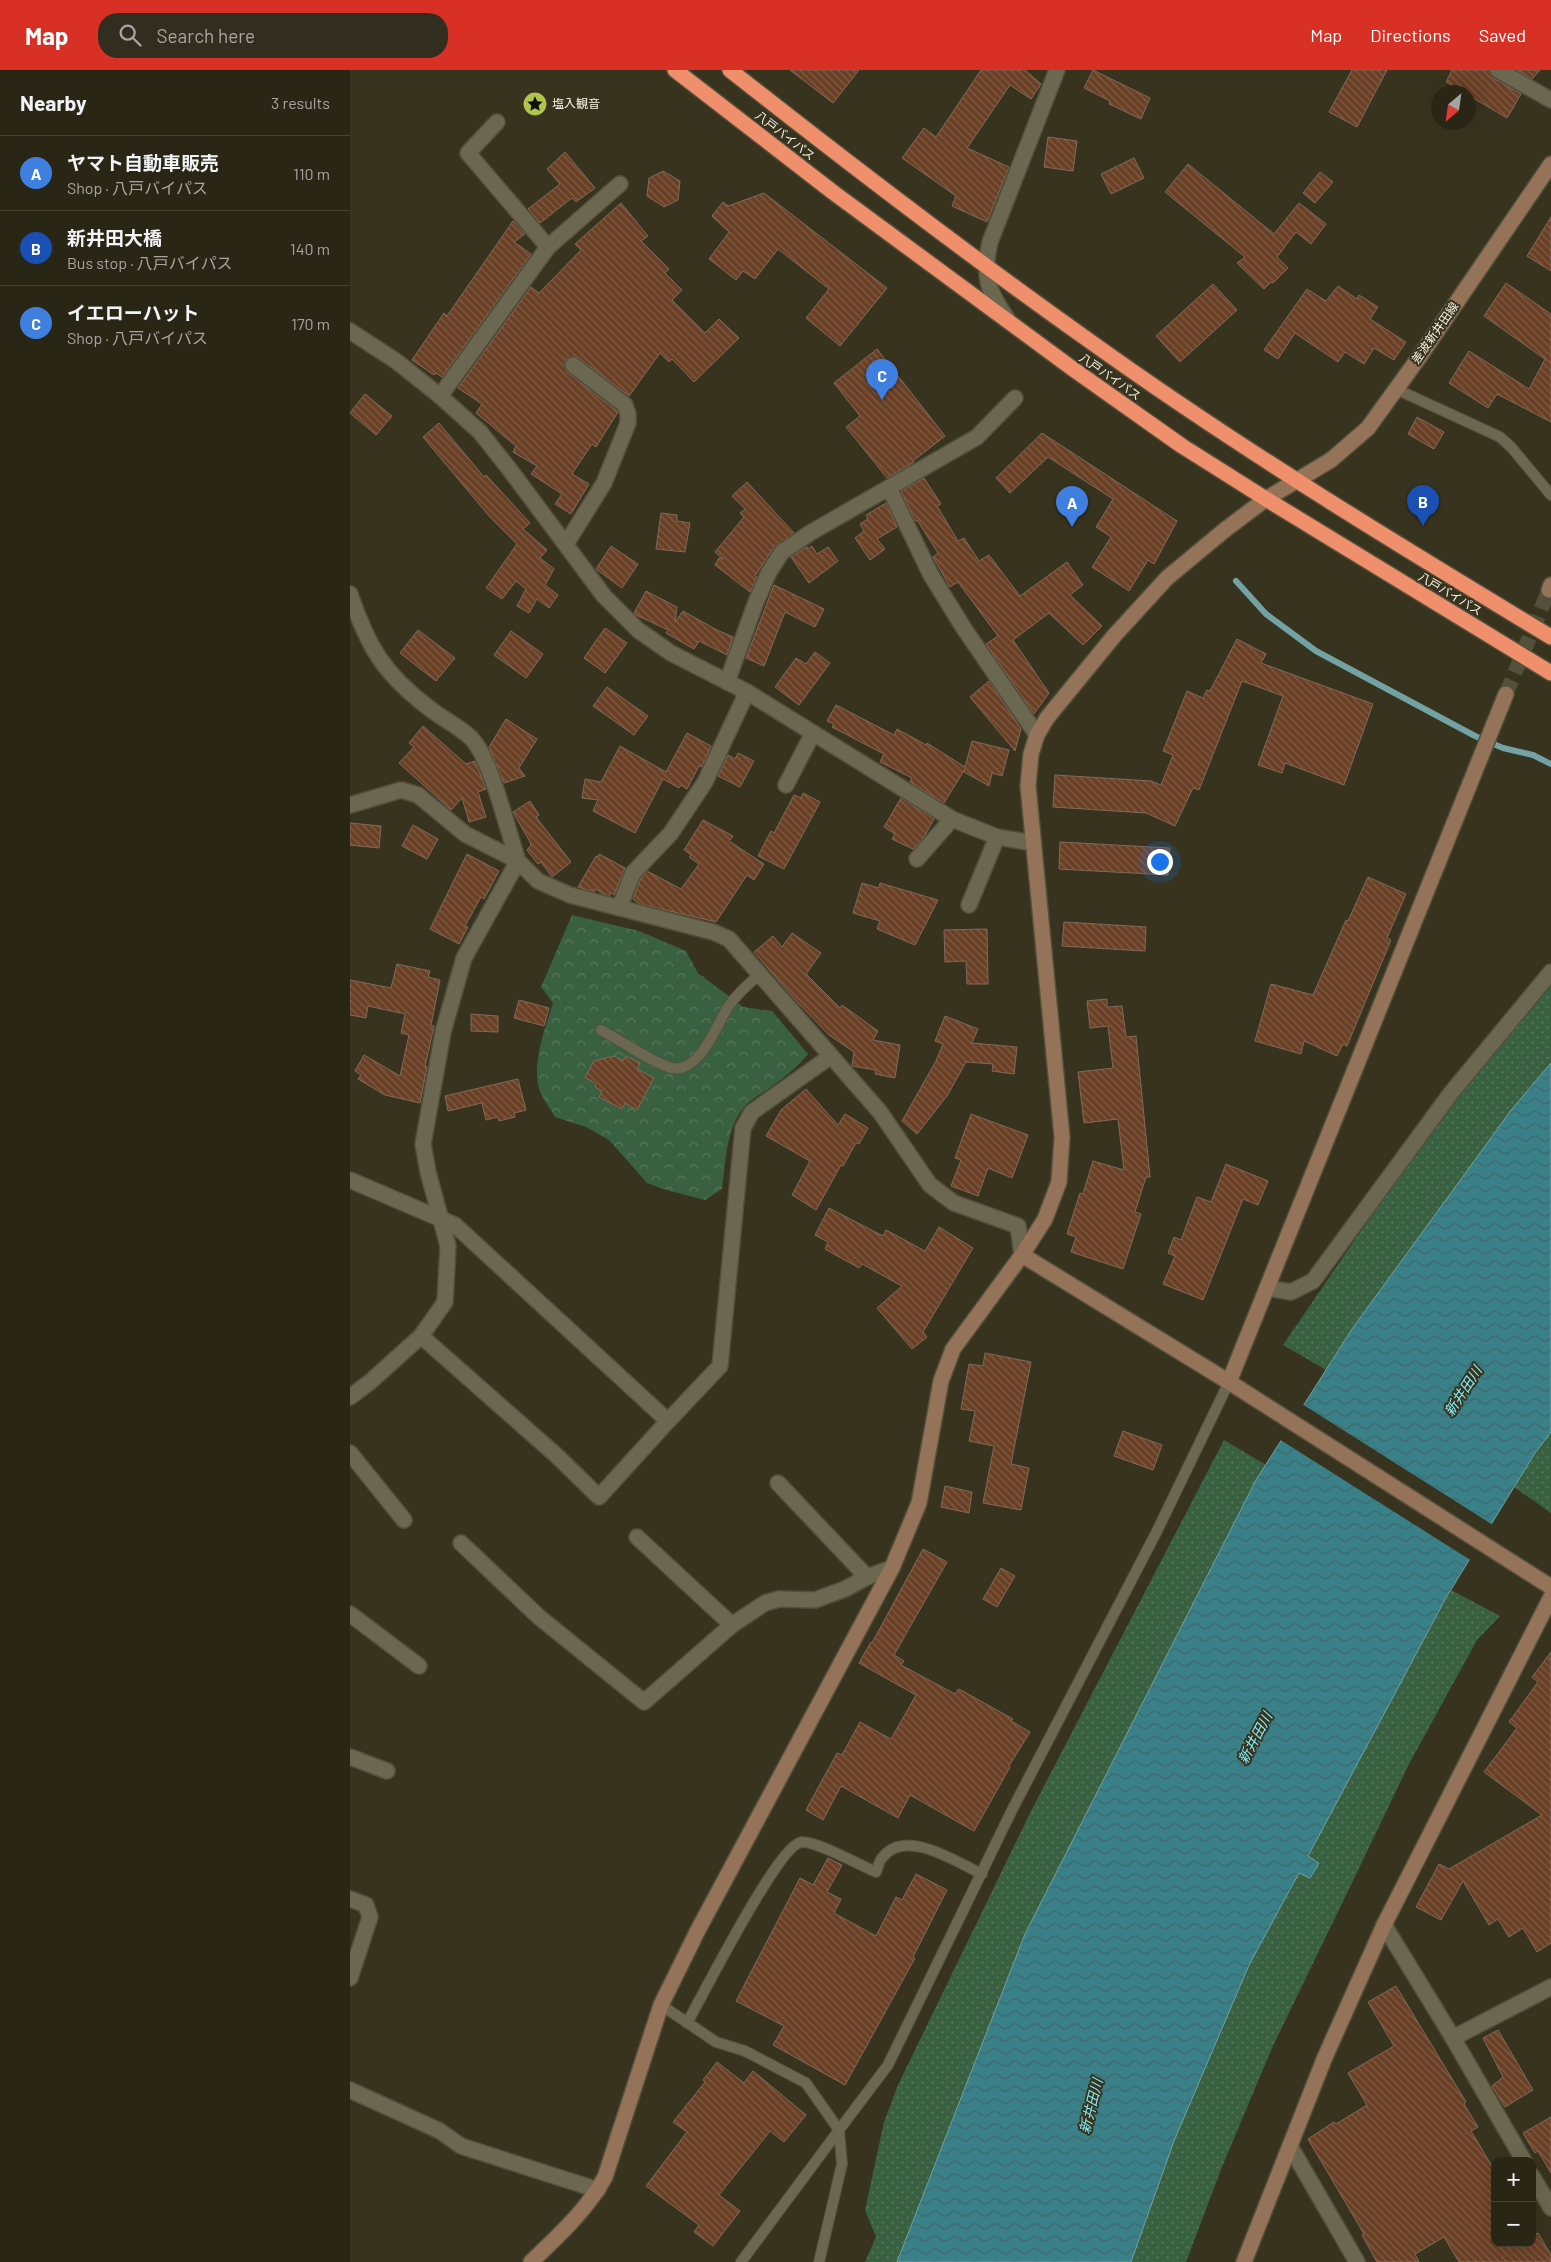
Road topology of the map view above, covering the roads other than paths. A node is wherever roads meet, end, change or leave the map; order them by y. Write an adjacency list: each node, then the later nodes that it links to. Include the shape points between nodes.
1 (675, 70): 11 (highway, 八戸バイパス)
2 (730, 70): 10 (highway, 八戸バイパス)
3 (1057, 70): 10 (street, via 990,242)
4 (1498, 70): 5 (street)
5 (1551, 100)
6 (496, 122): 9 (street, via 468,153)
7 (1551, 164): 14 (street, 差波新井田線)
8 (620, 184): 9 (street)
9 (548, 247): 15 (street)
10 (985, 264): 11 (street, via 988,286); 17 (highway, 八戸バイパス, via 1091,342)
11 (1009, 322): 20 (highway, 八戸バイパス, via 1182,446)
12 (350, 330): 15 (street)
13 (573, 365): 21 (street, via 625,405 628,423 604,483)
14 (1396, 389): 17 (street, 差波新井田線, via 1368,428 1331,460); 19 (lane, via 1500,437)
15 (440, 396): 21 (street, via 480,432)
16 (1015, 398): 18 (street, via 976,437)
17 (1298, 482): 20 (street, 差波新井田線); 23 (highway, 八戸バイパス)
18 (889, 488): 25 (street, via 782,552 756,602); 29 (street, via 931,575)
19 (1551, 495)
20 (1266, 500): 24 (highway, 八戸バイパス); 29 (street, 差波新井田線, via 1168,578 1114,636 1047,718)
21 (566, 544): 25 (street, via 604,596 638,630 671,653)
22 (350, 594): 36 (street, via 363,631 386,668 410,694 472,739 485,760)
23 (1551, 637)
24 (1551, 673)
25 (727, 682): 26 (street)
26 (747, 692): 28 (street); 38 (street, via 705,782 671,833 633,873)
27 (1506, 694): 46 (street)
28 (813, 733): 30 (street); 32 (street)
29 (1037, 735): 34 (street, 差波新井田線, via 1028,786)
30 (786, 785)
31 (350, 806): 36 (street, via 402,790 418,795 465,834)
32 (952, 819): 33 (street); 35 (street)
33 (997, 837): 34 (street); 37 (street)
34 (1032, 843): 45 (street, 差波新井田線, via 1062,1137 1060,1182 1045,1219)
35 (918, 859)
36 (518, 860): 38 (street, via 538,881 570,895); 44 (street, via 464,958 443,1032 423,1144)
37 (969, 905)
38 (618, 908): 40 (street, via 713,932 729,940)
39 (1551, 972): 46 (street, via 1451,1093 1313,1281 1291,1292)
40 (760, 974): 41 (lane, via 729,1006 700,1057 688,1066 670,1068); 42 (street)
41 (601, 1030)
42 (831, 1056): 45 (street, via 880,1112 930,1185 954,1203 1018,1226); 50 (street, via 752,1112 743,1128 720,1366)
43 (350, 1180): 44 (street)
44 (441, 1219): 47 (street, via 448,1246 445,1302); 50 (street, via 455,1225)
45 (1022, 1255): 48 (street); 56 (street, 差波新井田線, via 953,1349 941,1381 919,1503)
46 (1267, 1288): 48 (street)
47 (421, 1336): 49 (street); 50 (street, via 557,1456 599,1498)
48 (1229, 1382): 58 (street); 65 (lane, via 1157,1531)
49 (350, 1396)
50 (668, 1421)
51 (350, 1453): 53 (street)
52 (778, 1483): 57 (street)
53 (404, 1520)
54 (637, 1537): 61 (street)
55 (461, 1543): 61 (street, via 539,1617 644,1702)
56 (892, 1568): 57 (street); 70 (street, 差波新井田線)
57 (867, 1577): 61 (street, via 815,1600 779,1599 766,1603)
58 (1551, 1587)
59 (1551, 1597): 67 (street)
60 (350, 1614): 62 (street)
61 (732, 1625)
62 (419, 1666)
63 (350, 1757): 64 (street)
64 (387, 1771)
65 (982, 1874): 71 (lane, via 919,1845 891,1850 882,1858 876,1872 815,1844 794,1844 767,1878); 74 (lane, via 888,2065)
66 (350, 1898): 68 (street, via 366,1905 370,1917)
67 (1384, 1925): 72 (street); 75 (street, via 1325,2056)
68 (350, 1978)
69 (1551, 1987): 72 (street)
70 (661, 2005): 71 (lane); 78 (street, 差波新井田線)
71 (687, 2023): 74 (lane, via 716,2042 745,2051 806,2084)
72 (1453, 2038): 76 (street)
73 (350, 2090): 78 (street, via 440,2131 461,2146)
74 (839, 2130): 81 (lane); 82 (lane, via 842,2164)
75 (1290, 2146): 83 (street); 84 (street)
76 (1522, 2157)
77 (1536, 2183): 79 (street)
78 (598, 2190): 80 (street, 差波新井田線)
79 (1551, 2208)
80 (531, 2262)
81 (741, 2262)
82 (819, 2262)
83 (1244, 2262)
84 (1357, 2262)

